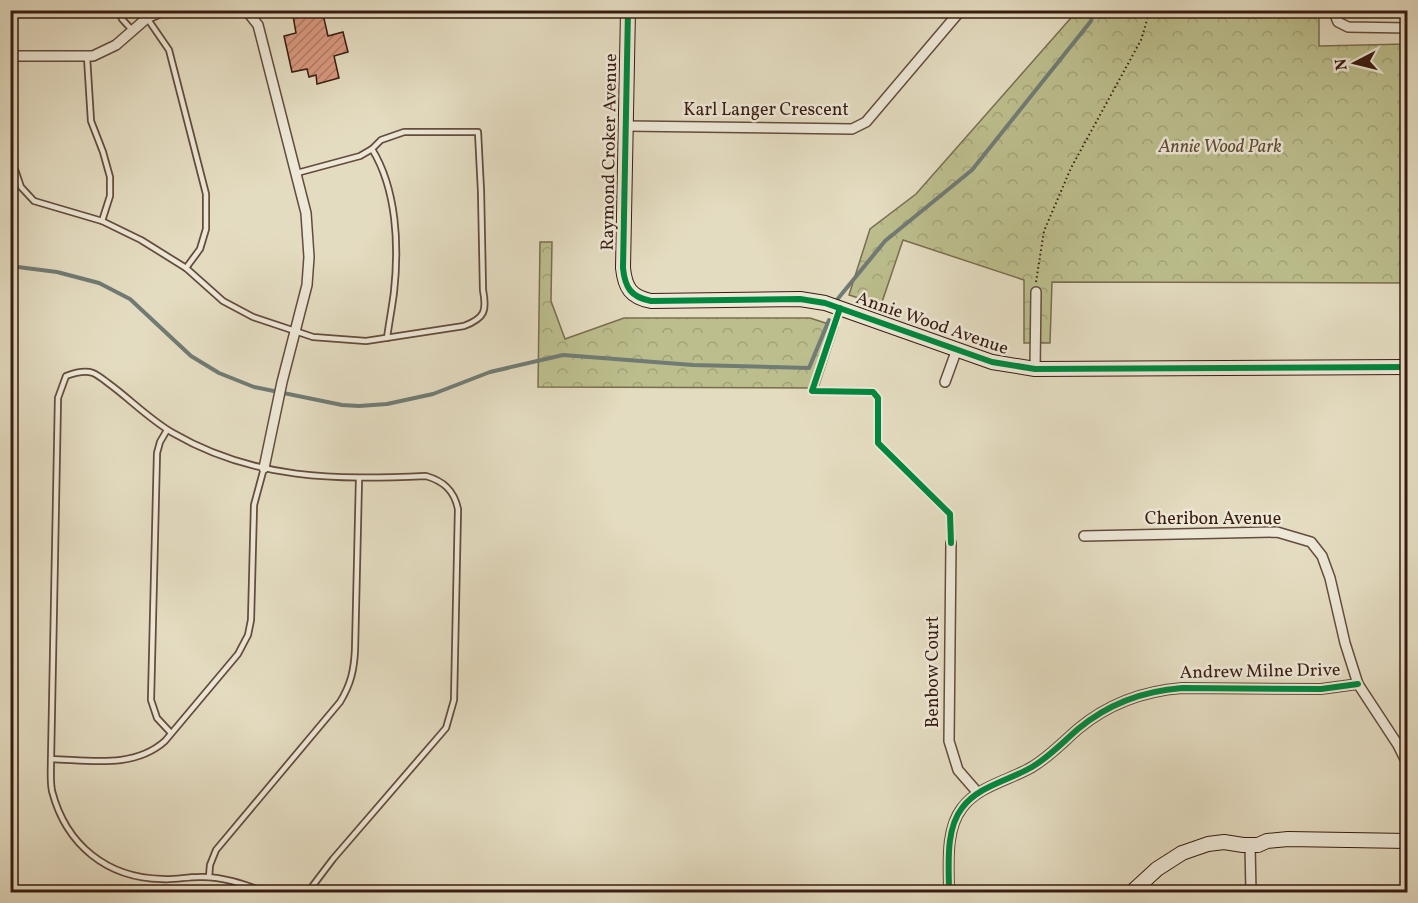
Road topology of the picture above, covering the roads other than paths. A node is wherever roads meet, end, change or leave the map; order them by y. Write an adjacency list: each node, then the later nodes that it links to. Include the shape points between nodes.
1 (119, 10): 9 (lane)
2 (165, 10): 7 (street)
3 (246, 10): 15 (street, via 258,25)
4 (628, 10): 12 (street, Raymond Croker Avenue)
5 (961, 10): 12 (street, Karl Langer Crescent, via 866,122 852,129)
6 (1333, 10): 8 (street, via 1338,22 1348,27)
7 (147, 18): 9 (street); 17 (lane, via 169,50 206,194 206,230 200,249)
8 (1407, 28)
9 (132, 30): 11 (street, via 113,47)
10 (10, 56): 11 (street)
11 (87, 57): 16 (lane, via 91,121 110,177 110,196)
12 (626, 126): 19 (street, Raymond Croker Avenue, via 623,268 624,282)
13 (372, 149): 15 (lane, via 346,161); 21 (lane, via 382,169 394,219 395,270); 21 (lane, via 381,140 404,132 478,132 484,313 464,326)
14 (10, 155): 16 (lane, via 21,187 34,201)
15 (297, 173): 20 (street, via 306,213 309,257)
16 (102, 221): 17 (lane)
17 (186, 268): 20 (lane, via 223,301 253,317)
18 (1036, 292): 24 (street)
19 (631, 293): 22 (street, Annie Wood Avenue, via 651,301 800,299 825,303)
20 (296, 331): 21 (lane, via 345,340); 27 (street)
21 (387, 338)
22 (957, 349): 24 (street, Annie Wood Avenue, via 992,362); 25 (street)
23 (1407, 367): 24 (street, Annie Wood Avenue)
24 (1035, 369)
25 (945, 382)
26 (167, 430): 27 (lane, via 207,450); 32 (lane, via 157,453 151,700 157,718); 33 (lane, via 93,372 66,376 58,398)
27 (264, 468): 28 (lane, via 300,475); 32 (lane, via 254,505 248,635 235,659)
28 (359, 478): 38 (lane, via 355,650 349,688 216,850); 40 (lane, via 426,476 447,486 456,497 454,700 446,728)
29 (1084, 536): 31 (street, Cheribon Avenue, via 1277,532 1311,542 1322,556 1330,578)
30 (951, 543): 35 (street, Benbow Court, via 949,741 958,770)
31 (1358, 684): 34 (street, Cheribon Avenue); 35 (street, Andrew Milne Drive, via 1321,689 1182,688 1143,694 1099,713 1042,761)
32 (171, 733): 33 (lane, via 157,747 133,758)
33 (51, 759): 38 (lane, via 52,790 60,813 78,843 103,865 162,879)
34 (1407, 765)
35 (978, 793): 41 (street, Andrew Milne Drive, via 962,808 954,825)
36 (1407, 840): 37 (street, via 1288,839)
37 (1250, 846): 42 (street, via 1224,842 1182,853 1157,868); 43 (street)
38 (209, 877): 39 (lane)
39 (265, 892)
40 (308, 892)
41 (949, 892)
42 (1132, 892)
43 (1251, 892)

